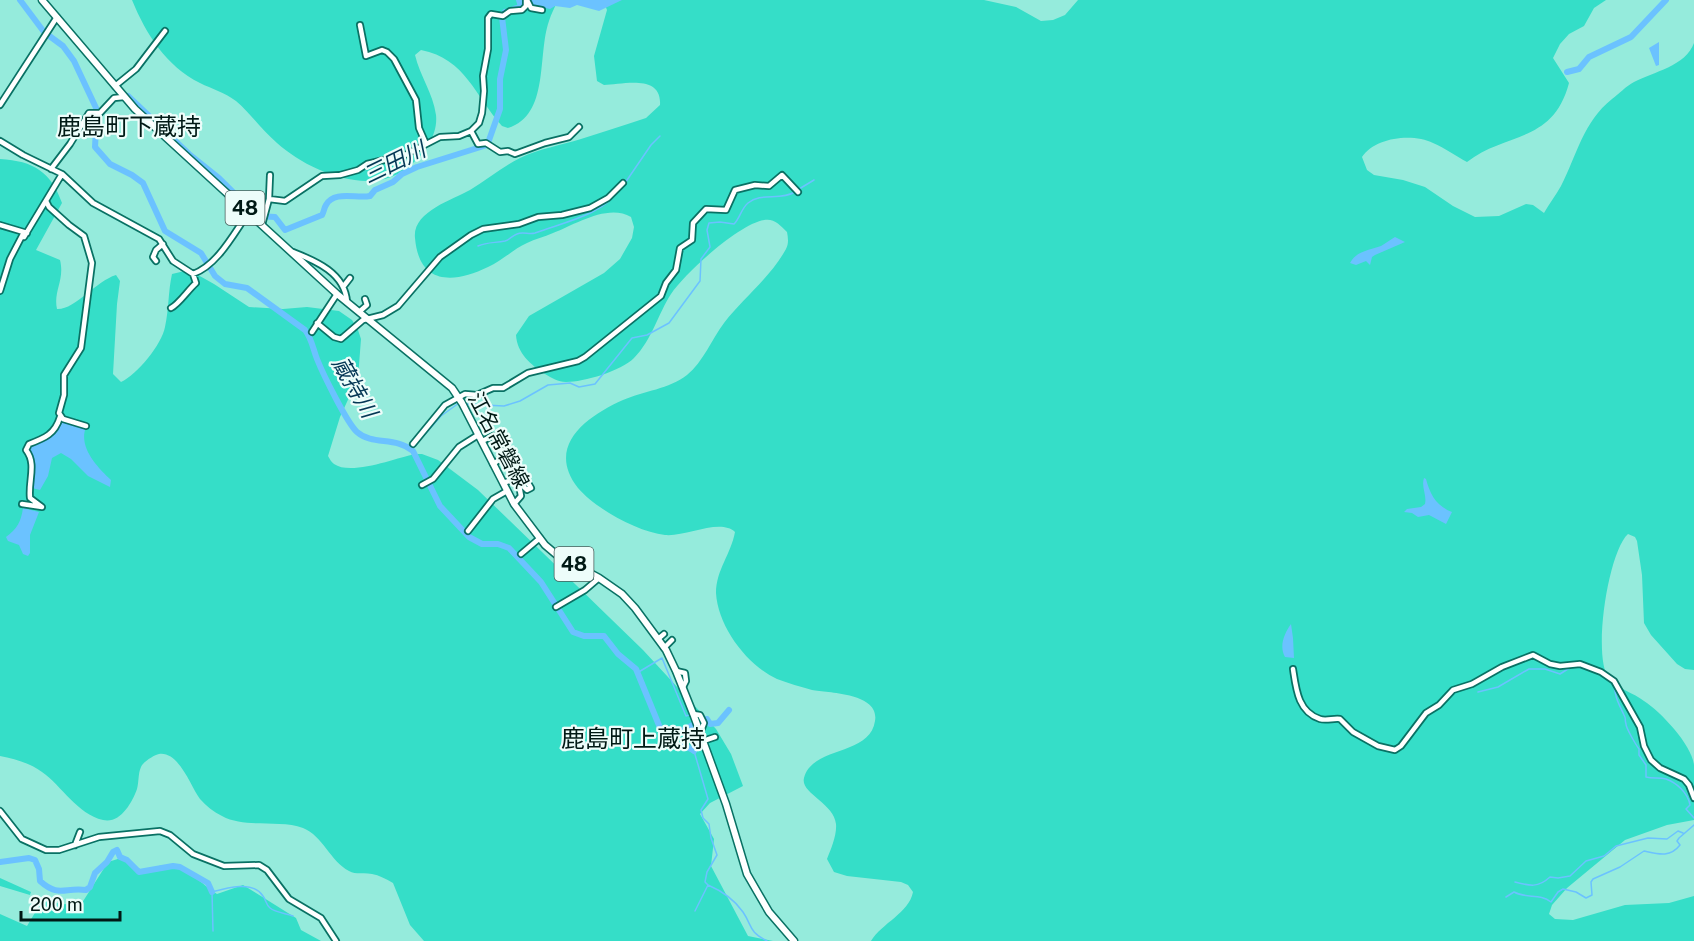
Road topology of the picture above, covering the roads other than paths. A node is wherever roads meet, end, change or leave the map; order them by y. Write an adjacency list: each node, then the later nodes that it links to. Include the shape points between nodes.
1 (42, 0): 4 (main road, 江名常磐線 / 48)
2 (527, 0): 3 (street, via 531,8); 11 (street, via 524,9 503,16 491,14 486,22 488,49 482,113)
3 (542, 10)
4 (57, 17): 7 (main road, 江名常磐線 / 48); 9 (street)
5 (360, 25): 13 (street, via 366,56 387,52 403,73 416,100 419,128)
6 (165, 32): 7 (street, via 136,69)
7 (115, 86): 8 (main road, 江名常磐線 / 48)
8 (124, 97): 14 (street, via 114,98 100,113 89,113); 21 (main road, 江名常磐線 / 48)
9 (0, 105)
10 (579, 128): 11 (street, via 569,137 515,154 500,152 486,143 478,144)
11 (471, 130): 13 (street)
12 (0, 141): 14 (street)
13 (426, 144): 19 (street, via 405,155 340,175 322,176 285,201)
14 (51, 169): 15 (street)
15 (62, 174): 20 (street); 25 (street, via 93,202)
16 (270, 175): 19 (street)
17 (623, 183): 37 (street, via 585,210 483,229 471,235 444,253 398,306)
18 (798, 192): 40 (street, via 782,175 769,186 735,190 726,210 709,207 696,218 692,240 681,248 676,270 661,296 585,357 528,373 502,388 465,394)
19 (269, 199): 22 (street)
20 (46, 201): 24 (street); 41 (street, via 84,236 92,263 81,348 64,375)
21 (249, 212): 22 (main road, 江名常磐線 / 48); 28 (street, via 213,260)
22 (264, 219): 26 (main road, 江名常磐線 / 48)
23 (0, 225): 24 (street)
24 (25, 234): 31 (street)
25 (164, 244): 27 (street, via 154,253); 28 (street, via 173,261)
26 (293, 252): 30 (street, via 335,274); 32 (main road, 江名常磐線 / 48)
27 (156, 261)
28 (193, 274): 35 (street, via 196,283)
29 (350, 278): 30 (street)
30 (343, 287): 34 (street)
31 (0, 291)
32 (337, 294): 34 (main road, 江名常磐線 / 48); 38 (street)
33 (365, 298): 36 (street, via 367,305)
34 (347, 302): 36 (main road, 江名常磐線 / 48)
35 (171, 308)
36 (359, 312): 37 (main road, 江名常磐線 / 48)
37 (367, 318): 38 (street, via 340,339); 40 (main road, 江名常磐線 / 48, via 443,380)
38 (317, 323): 39 (street)
39 (312, 332)
40 (461, 402): 44 (main road, 江名常磐線 / 48); 45 (street, via 445,405)
41 (60, 417): 42 (street); 53 (street, via 53,432 29,444 26,450 33,461 30,498 42,507)
42 (86, 426)
43 (493, 436): 44 (street, via 489,440)
44 (480, 438): 47 (main road, 江名常磐線 / 48); 51 (street, via 459,447 433,479)
45 (413, 444)
46 (501, 450): 47 (street, via 505,456)
47 (493, 464): 49 (main road, 江名常磐線 / 48)
48 (512, 480): 49 (street)
49 (503, 483): 52 (main road, 江名常磐線 / 48)
50 (528, 483): 54 (street, via 531,488 527,490 519,485 521,496)
51 (422, 485)
52 (507, 491): 54 (main road, 江名常磐線 / 48); 55 (street, via 493,500)
53 (22, 504)
54 (514, 504): 56 (main road, 江名常磐線 / 48)
55 (468, 531)
56 (540, 538): 57 (street); 58 (main road, 江名常磐線 / 48, via 558,556)
57 (521, 554)
58 (599, 578): 59 (street); 61 (main road, 江名常磐線 / 48, via 622,594)
59 (556, 607)
60 (664, 634): 61 (street)
61 (658, 639): 63 (main road, 江名常磐線 / 48)
62 (672, 640): 63 (street)
63 (664, 648): 65 (main road, 江名常磐線 / 48, via 700,722)
64 (1293, 669): 67 (street, via 1299,699 1308,711 1319,719 1340,719 1353,732 1378,746 1395,750 1426,713 1453,690 1502,667 1533,655 1555,665 1580,664 1616,683 1640,727 1651,760 1684,778)
65 (702, 737): 66 (street); 74 (main road, 江名常磐線 / 48, via 747,874)
66 (715, 737)
67 (1694, 798)
68 (0, 811): 70 (street, via 26,841 46,850)
69 (80, 832): 70 (street)
70 (75, 845): 72 (street, via 99,837 163,831 194,854 217,864 259,865 289,899)
71 (319, 907): 72 (street)
72 (315, 914): 73 (street)
73 (336, 941)
74 (794, 941)

